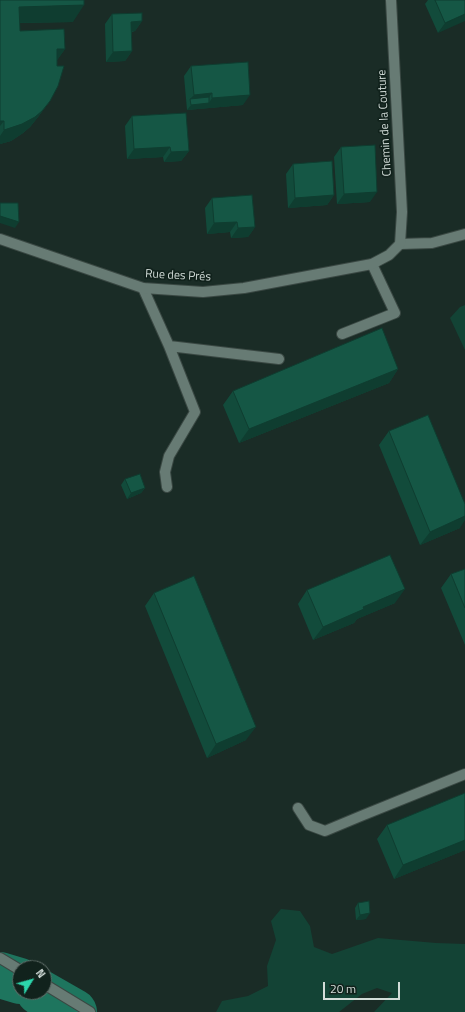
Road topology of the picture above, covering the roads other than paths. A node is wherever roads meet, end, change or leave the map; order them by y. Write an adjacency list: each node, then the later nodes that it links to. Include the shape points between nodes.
1 (391, 0): 4 (street, Chemin de la Couture, via 402,212)
2 (465, 234): 4 (street, via 432,243)
3 (0, 239): 6 (street, Rue des Prés)
4 (400, 244): 5 (street, Rue des Prés, via 390,255)
5 (372, 264): 6 (street, Rue des Prés, via 244,288 203,292); 7 (street, via 395,312)
6 (143, 288): 8 (street)
7 (342, 334)
8 (169, 346): 9 (street); 10 (street, via 195,412 169,456 165,472)
9 (279, 359)
10 (167, 487)
11 (465, 774): 12 (street, via 325,831 309,826)
12 (298, 808)
13 (0, 958): 14 (street)
14 (12, 965)
15 (52, 989): 16 (street)
16 (90, 1012)

